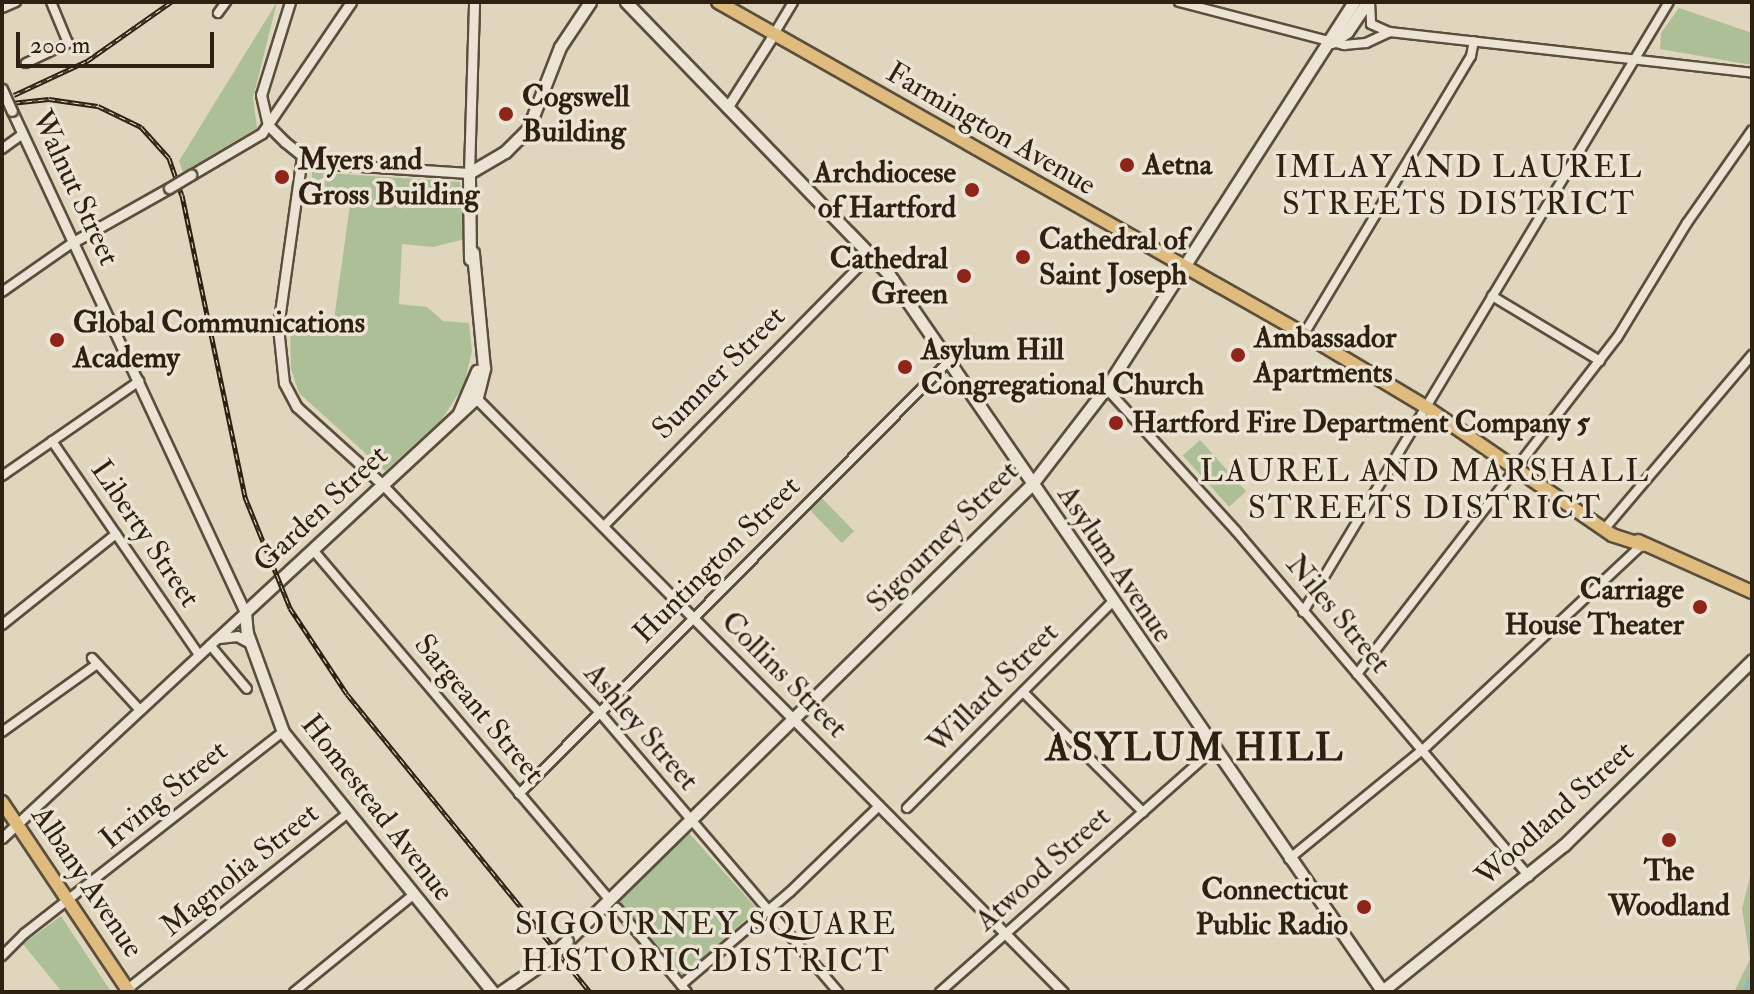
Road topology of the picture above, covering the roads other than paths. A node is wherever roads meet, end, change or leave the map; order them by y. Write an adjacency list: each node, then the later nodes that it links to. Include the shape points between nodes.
1 (16, 2): 14 (street)
2 (51, 2): 21 (street, via 68,43)
3 (226, 2): 15 (street)
4 (290, 2): 25 (street, via 261,95)
5 (351, 2): 25 (street)
6 (474, 2): 30 (street)
7 (590, 2): 30 (main road, via 560,47 528,129 505,152)
8 (626, 2): 24 (main road, Asylum Avenue)
9 (718, 2): 17 (main road, Farmington Avenue)
10 (793, 2): 17 (street)
11 (1179, 2): 19 (street)
12 (1365, 3): 16 (street, via 1371,24); 19 (main road, Sigourney Street, via 1347,32)
13 (1668, 5): 20 (street)
14 (2, 8)
15 (218, 13)
16 (1391, 32): 18 (street); 19 (street, via 1360,45)
17 (774, 34): 24 (street); 33 (main road, Farmington Avenue)
18 (1474, 41): 20 (street); 36 (street, via 1471,56)
19 (1332, 42): 33 (main road, Sigourney Street)
20 (1635, 60): 22 (street); 35 (street)
21 (26, 63)
22 (1752, 73)
23 (2, 89): 27 (street, Walnut Street, bridge)
24 (727, 108): 32 (main road, Asylum Avenue)
25 (268, 125): 29 (street); 31 (street, bridge, via 251,141)
26 (1752, 130): 39 (street)
27 (23, 134): 28 (street); 31 (street, Walnut Street)
28 (2, 149)
29 (302, 156): 30 (street, via 330,164); 48 (street, via 278,327 284,383 297,407)
30 (469, 173): 42 (main road, via 481,356)
31 (75, 241): 34 (street); 40 (street, Walnut Street)
32 (870, 255): 38 (main road, Asylum Avenue); 49 (street, Sumner Street)
33 (1182, 265): 36 (main road, Farmington Avenue); 41 (main road, Sigourney Street)
34 (2, 292)
35 (1492, 296): 39 (street); 43 (street)
36 (1304, 334): 43 (main road, Farmington Avenue)
37 (1752, 355): 50 (street)
38 (949, 361): 47 (main road, Asylum Avenue); 60 (street, Huntington Street)
39 (1600, 361): 45 (street)
40 (139, 381): 44 (street); 58 (street, Walnut Street)
41 (1106, 388): 47 (main road, Sigourney Street); 59 (street, Niles Street)
42 (474, 395): 48 (main road, Garden Street); 49 (street, Collins Street)
43 (1426, 407): 45 (main road, Farmington Avenue); 59 (street)
44 (52, 441): 46 (street); 51 (street, Liberty Street)
45 (1516, 468): 50 (main road, Farmington Avenue); 66 (street)
46 (2, 476)
47 (1032, 484): 57 (main road, Asylum Avenue); 71 (main road, Sigourney Street)
48 (383, 485): 53 (main road, Garden Street); 70 (street, Ashley Street)
49 (603, 527): 60 (street, Collins Street)
50 (1606, 527): 52 (main road, Farmington Avenue, via 1631,545)
51 (116, 534): 61 (street); 64 (street, Liberty Street)
52 (1642, 545): 54 (main road, Farmington Avenue); 75 (street)
53 (313, 550): 58 (main road, Garden Street); 76 (street, Sargeant Street)
54 (1736, 582): 55 (main road, Farmington Avenue); 56 (main road, Farmington Avenue)
55 (1752, 584)
56 (1752, 592)
57 (1112, 602): 68 (street, Willard Street); 74 (main road, Asylum Avenue)
58 (245, 612): 62 (street, Garden Street); 63 (main road, Homestead Avenue)
59 (1303, 612): 66 (street, Niles Street)
60 (694, 618): 70 (street, Huntington Street); 71 (street, Collins Street)
61 (2, 625)
62 (213, 642): 63 (street, via 237,636); 64 (street, Garden Street); 67 (street)
63 (256, 650): 73 (main road, Homestead Avenue)
64 (199, 655): 69 (street, Garden Street)
65 (1752, 660): 86 (main road, Woodland Street)
66 (1357, 674): 75 (street, Niles Street)
67 (247, 689)
68 (1023, 692): 79 (street, Willard Street); 80 (street)
69 (140, 710): 72 (street, via 94,661); 83 (street, Garden Street)
70 (600, 713): 76 (street, Huntington Street); 82 (street, Ashley Street)
71 (793, 719): 78 (street, Collins Street); 82 (main road, Sigourney Street)
72 (2, 732)
73 (283, 732): 81 (main road, Homestead Avenue); 88 (street, Irving Street)
74 (1213, 750): 80 (street, Atwood Street); 85 (main road, Asylum Avenue)
75 (1422, 750): 85 (street); 86 (street, Niles Street)
76 (519, 794): 89 (street, Sargeant Street)
77 (2, 802): 83 (main road, Albany Avenue)
78 (879, 806): 90 (street); 91 (street, Collins Street)
79 (907, 808)
80 (1143, 812): 91 (street, Atwood Street)
81 (348, 813): 87 (main road, Homestead Avenue); 94 (street, Magnolia Street)
82 (690, 820): 89 (main road, Sigourney Street); 90 (street, Ashley Street)
83 (17, 824): 84 (street, Garden Street); 88 (main road, Albany Avenue)
84 (2, 838)
85 (1289, 859): 101 (main road, Asylum Avenue)
86 (1529, 876): 101 (main road, Woodland Street)
87 (414, 894): 95 (street); 96 (main road, Homestead Avenue)
88 (70, 902): 92 (street, Irving Street); 94 (main road, Albany Avenue)
89 (613, 904): 93 (street, Sargeant Street); 97 (main road, Sigourney Street, bridge)
90 (768, 910): 93 (street); 98 (street, Ashley Street)
91 (1007, 934): 99 (street, Atwood Street); 100 (street, Collins Street)
92 (2, 956)
93 (684, 989)
94 (127, 991)
95 (294, 992)
96 (493, 992)
97 (501, 992)
98 (838, 992)
99 (940, 992)
100 (1063, 992)
101 (1382, 992)

